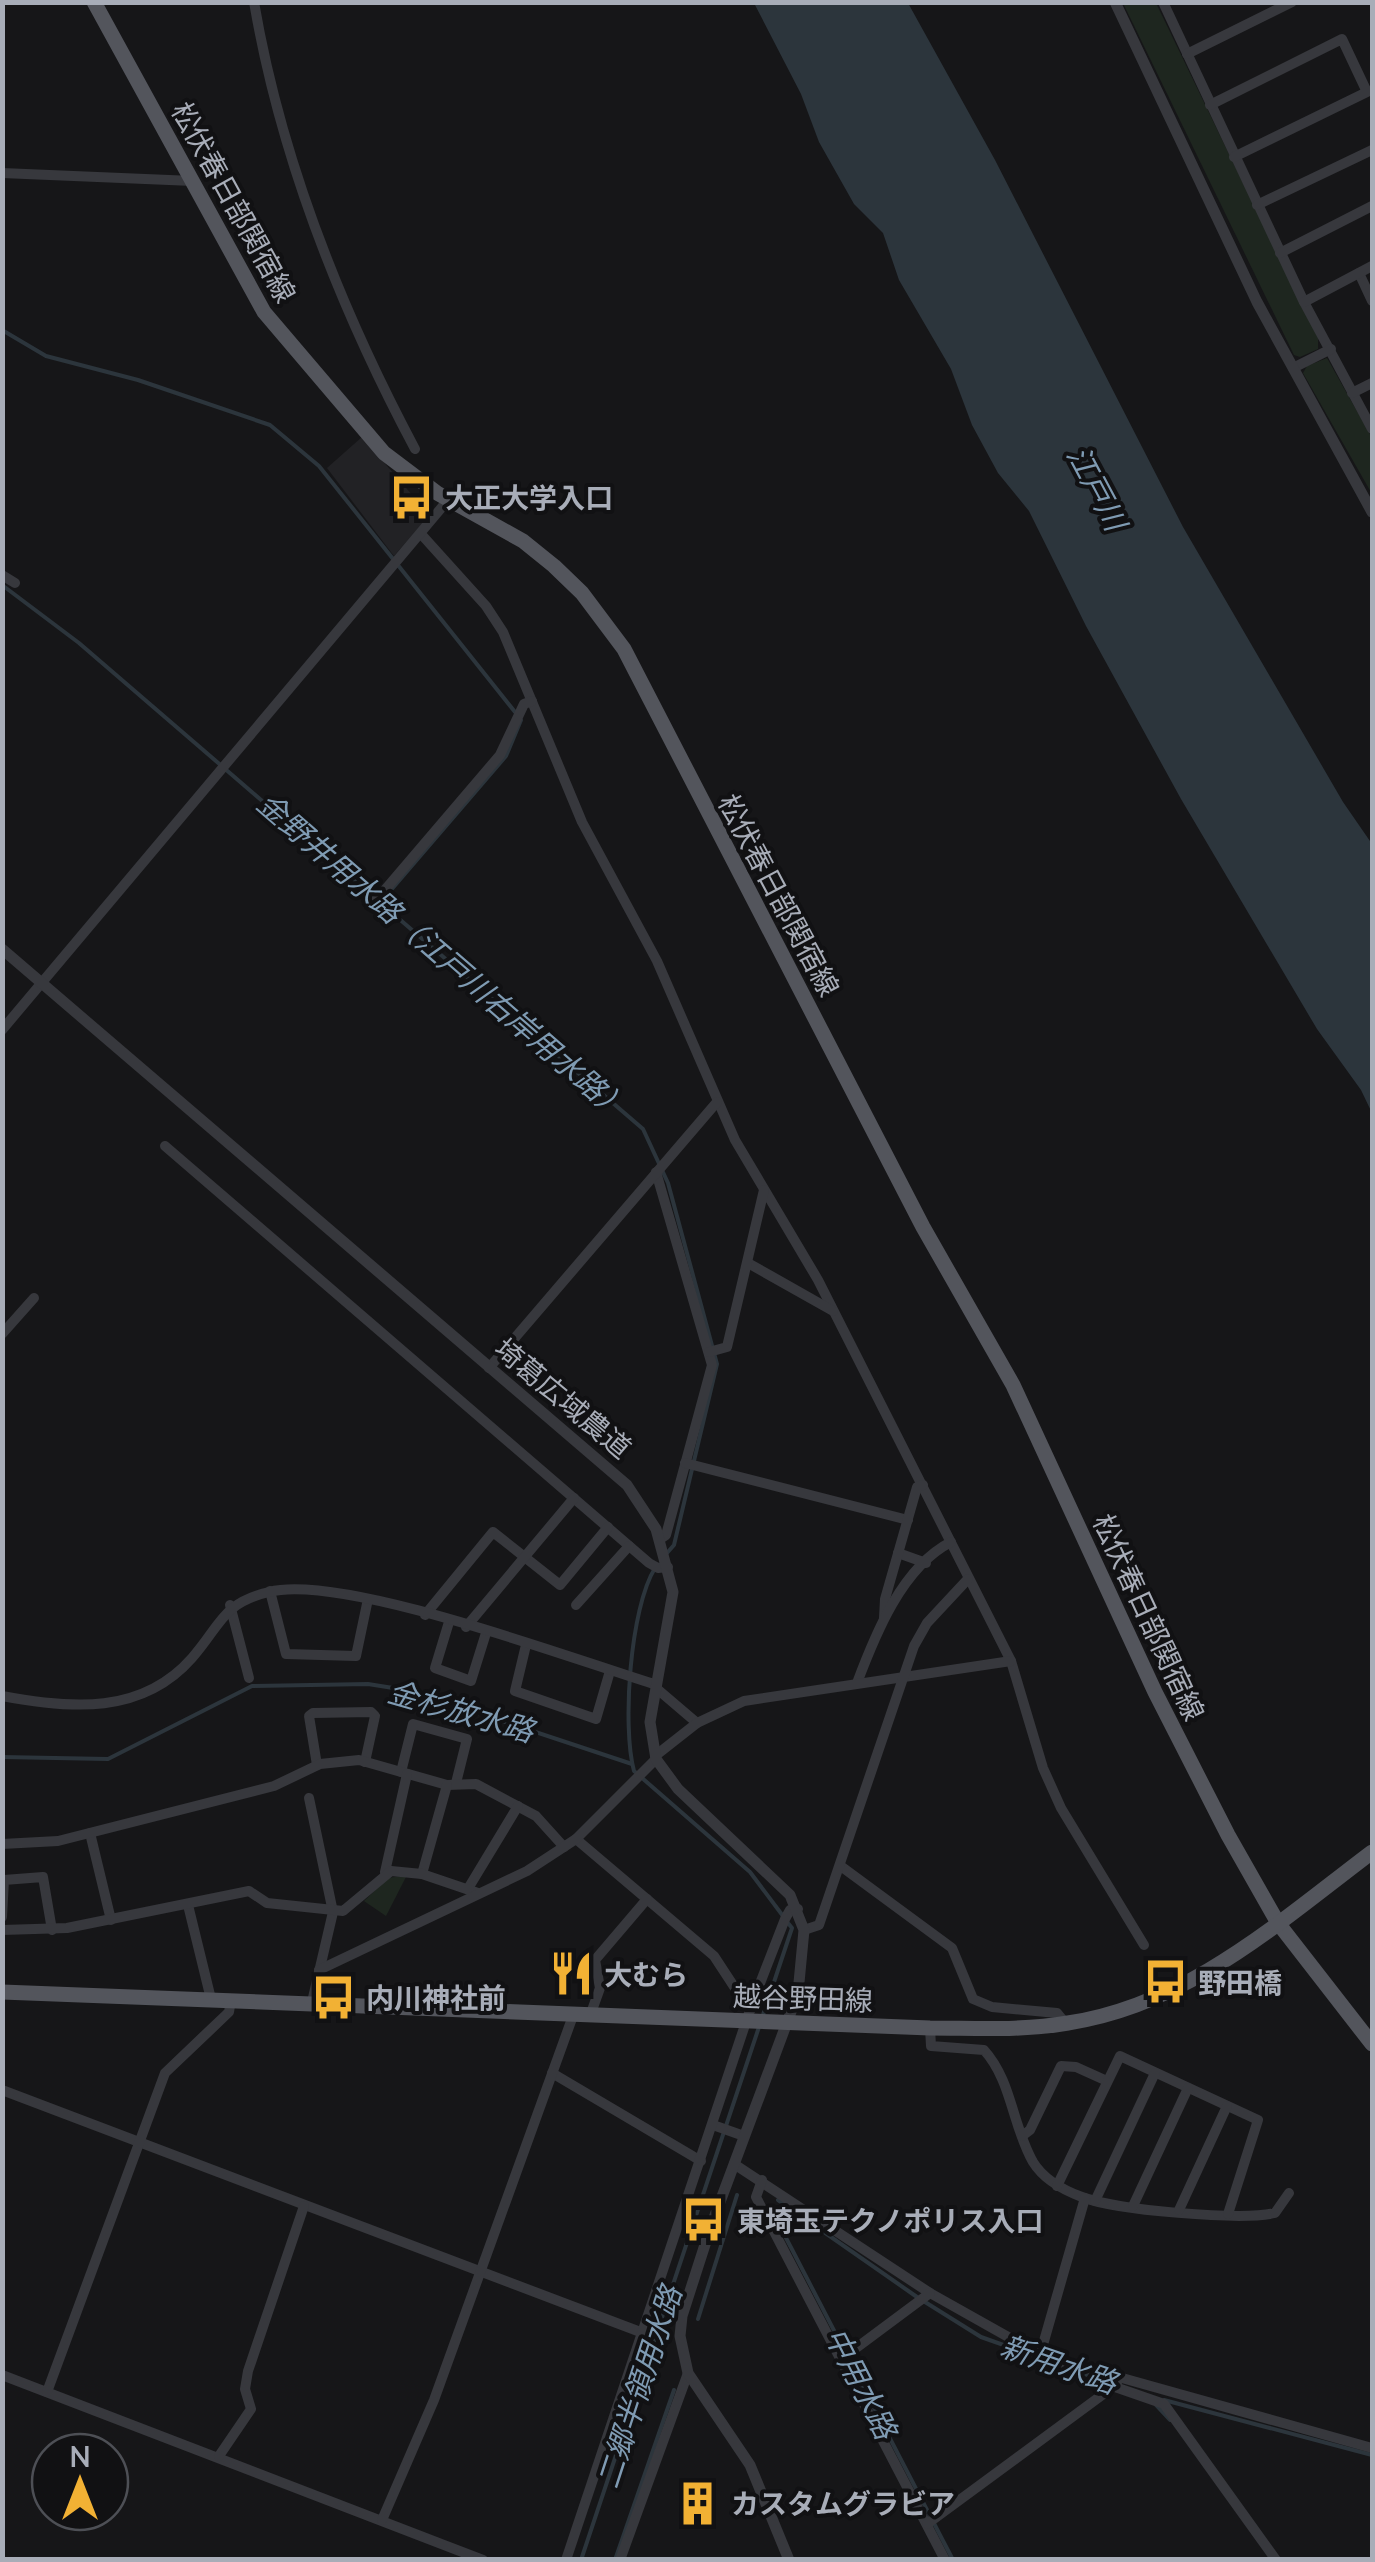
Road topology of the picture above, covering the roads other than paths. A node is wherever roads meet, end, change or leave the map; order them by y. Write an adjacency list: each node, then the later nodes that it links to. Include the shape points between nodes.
1 (94, 2): 11 (main road, 松伏春日部関宿線)
2 (254, 2): 24 (street, via 268,81 302,200)
3 (1114, 2): 20 (street)
4 (1163, 2): 6 (street)
5 (1292, 2): 6 (street)
6 (1187, 54): 7 (street)
7 (1210, 105): 9 (street); 9 (street, via 1342,39 1367,92)
8 (1372, 150): 12 (street)
9 (1234, 158): 12 (street)
10 (2, 173): 11 (street)
11 (194, 181): 25 (main road, 松伏春日部関宿線, via 264,312 384,453)
12 (1258, 205): 14 (street)
13 (1372, 206): 14 (street)
14 (1280, 252): 18 (street)
15 (1372, 266): 16 (street)
16 (1359, 273): 17 (street); 18 (street)
17 (1372, 300)
18 (1304, 302): 19 (street)
19 (1330, 349): 20 (street); 22 (street)
20 (1293, 368): 26 (street)
21 (1372, 383): 22 (street)
22 (1352, 393): 23 (street)
23 (1372, 429)
24 (415, 449)
25 (448, 500): 27 (street); 97 (main road, 松伏春日部関宿線, via 554,566 624,649 1013,1385 1154,1692)
26 (1372, 512)
27 (421, 534): 30 (street, via 486,606); 33 (street)
28 (2, 576): 29 (street)
29 (16, 583)
30 (532, 701): 31 (street, via 524,704 500,755); 35 (street, via 582,822 657,961)
31 (376, 901)
32 (2, 949): 33 (street, 埼葛広域農道)
33 (42, 984): 34 (street); 44 (street, 埼葛広域農道)
34 (2, 1030)
35 (717, 1102): 37 (street); 38 (street)
36 (165, 1146): 47 (street)
37 (656, 1171): 43 (street); 44 (street)
38 (764, 1190): 39 (street); 41 (street)
39 (748, 1263): 41 (street); 43 (street, via 727,1347)
40 (34, 1298): 42 (street)
41 (833, 1311): 46 (street)
42 (2, 1334)
43 (714, 1351): 45 (street)
44 (489, 1368): 50 (street, 埼葛広域農道, via 627,1485)
45 (685, 1463): 48 (street); 50 (street)
46 (922, 1484): 48 (street); 51 (street)
47 (574, 1498): 49 (street); 54 (street)
48 (908, 1520): 53 (street)
49 (608, 1527): 52 (street); 54 (street, via 560,1585)
50 (660, 1538): 56 (street, 埼葛広域農道)
51 (951, 1542): 55 (street); 57 (street)
52 (629, 1546): 56 (street); 61 (street)
53 (898, 1553): 55 (street); 63 (street)
54 (525, 1557): 62 (street, via 493,1532); 65 (street)
55 (926, 1563): 63 (street)
56 (658, 1566): 73 (street, 埼葛広域農道, via 671,1621)
57 (968, 1578): 68 (street); 70 (street, via 927,1623)
58 (270, 1591): 59 (street, via 311,1587); 59 (street, via 286,1654 356,1656); 60 (street)
59 (368, 1600): 62 (street)
60 (230, 1605): 71 (street); 74 (street, via 191,1660 147,1696 40,1704)
61 (576, 1605)
62 (425, 1615): 64 (street)
63 (884, 1619): 72 (street)
64 (448, 1622): 65 (street); 66 (street, via 434,1668 471,1681)
65 (466, 1627): 66 (street)
66 (486, 1633): 67 (street)
67 (526, 1645): 69 (street); 69 (street, via 516,1690 596,1719)
68 (1011, 1661): 70 (street); 102 (street, via 1060,1808)
69 (610, 1671): 73 (street)
70 (903, 1676): 72 (street); 88 (street)
71 (248, 1678)
72 (857, 1683): 75 (street, via 744,1701)
73 (656, 1686): 75 (street); 76 (street, 埼葛広域農道, via 650,1736)
74 (2, 1696)
75 (697, 1723): 76 (street)
76 (656, 1758): 84 (street); 94 (street, via 678,1789)
77 (366, 1762): 78 (street); 78 (street, via 371,1712 313,1713); 79 (street)
78 (317, 1765): 83 (street, via 274,1786)
79 (404, 1773): 80 (street); 80 (street, via 413,1724 467,1739); 89 (street)
80 (452, 1784): 82 (street, via 476,1784); 90 (street)
81 (310, 1798): 95 (street)
82 (518, 1806): 86 (street); 91 (street)
83 (90, 1833): 85 (street); 98 (street)
84 (576, 1839): 86 (street); 92 (street)
85 (2, 1844)
86 (564, 1847): 91 (street, via 528,1871)
87 (1372, 1852): 97 (main road, 越谷野田線)
88 (842, 1867): 101 (street, via 819,1925); 111 (street, via 952,1948 974,1999 992,2007 1058,2012)
89 (386, 1872): 90 (street); 95 (street)
90 (422, 1874): 91 (street)
91 (473, 1890): 103 (street)
92 (647, 1899): 108 (street, via 595,1960 600,1988); 109 (street, via 714,1956)
93 (188, 1905): 95 (street, via 249,1891 267,1904); 98 (street); 105 (street)
94 (798, 1908): 101 (street); 109 (street, via 785,1919)
95 (333, 1912): 103 (street)
96 (2, 1916): 100 (street, via 4,1880 43,1877)
97 (1285, 1918): 111 (main road, 越谷野田線, via 1164,1994); 113 (main road, 松伏春日部関宿線)
98 (111, 1920): 100 (street)
99 (2, 1930): 100 (street)
100 (52, 1930)
101 (804, 1930): 110 (street)
102 (1144, 1945)
103 (319, 1970): 107 (street)
104 (2, 1992): 105 (main road, 越谷野田線)
105 (210, 1999): 106 (main road, 越谷野田線)
106 (231, 2000): 107 (main road, 越谷野田線); 123 (street, via 229,2012 165,2073)
107 (312, 2002): 108 (main road, 越谷野田線)
108 (583, 2013): 109 (main road, 越谷野田線); 114 (street)
109 (750, 2016): 110 (main road, 越谷野田線); 120 (street)
110 (789, 2022): 112 (main road, 越谷野田線); 121 (street)
111 (1066, 2024): 112 (main road, 越谷野田線)
112 (930, 2028): 122 (street, via 931,2046 984,2050 1000,2068)
113 (1372, 2044)
114 (552, 2073): 124 (street); 134 (street)
115 (1156, 2073): 116 (street, via 1120,2056); 117 (street); 129 (street)
116 (1108, 2081): 122 (street, via 1062,2066); 127 (street)
117 (1188, 2088): 119 (street); 131 (street)
118 (2, 2090): 123 (street)
119 (1228, 2106): 132 (street); 133 (street, via 1258,2120)
120 (717, 2126): 121 (street); 124 (street)
121 (740, 2134): 125 (street)
122 (1022, 2136): 127 (street, via 1032,2161)
123 (138, 2144): 130 (street); 142 (street)
124 (701, 2161): 136 (street)
125 (734, 2164): 126 (street); 139 (street, via 682,2316)
126 (762, 2180): 135 (street); 138 (street, via 756,2197)
127 (1058, 2186): 129 (street)
128 (1289, 2193): 133 (street, via 1275,2213)
129 (1090, 2200): 131 (street); 137 (street)
130 (304, 2206): 134 (street); 144 (street, via 248,2372 251,2409)
131 (1134, 2206): 132 (street)
132 (1179, 2210): 133 (street)
133 (1228, 2214)
134 (480, 2269): 136 (street); 145 (street)
135 (930, 2293): 137 (street); 138 (street)
136 (642, 2333): 148 (street)
137 (1040, 2356): 141 (street)
138 (840, 2360): 146 (street)
139 (688, 2373): 149 (street); 150 (street, via 750,2464)
140 (2, 2375): 142 (street)
141 (1118, 2383): 143 (street); 146 (street); 152 (street, via 1164,2404)
142 (46, 2392): 144 (street)
143 (1372, 2448)
144 (219, 2456): 145 (street)
145 (382, 2520): 147 (street)
146 (927, 2524): 151 (street)
147 (483, 2560)
148 (566, 2560)
149 (620, 2560)
150 (789, 2560)
151 (944, 2560)
152 (1276, 2560)

